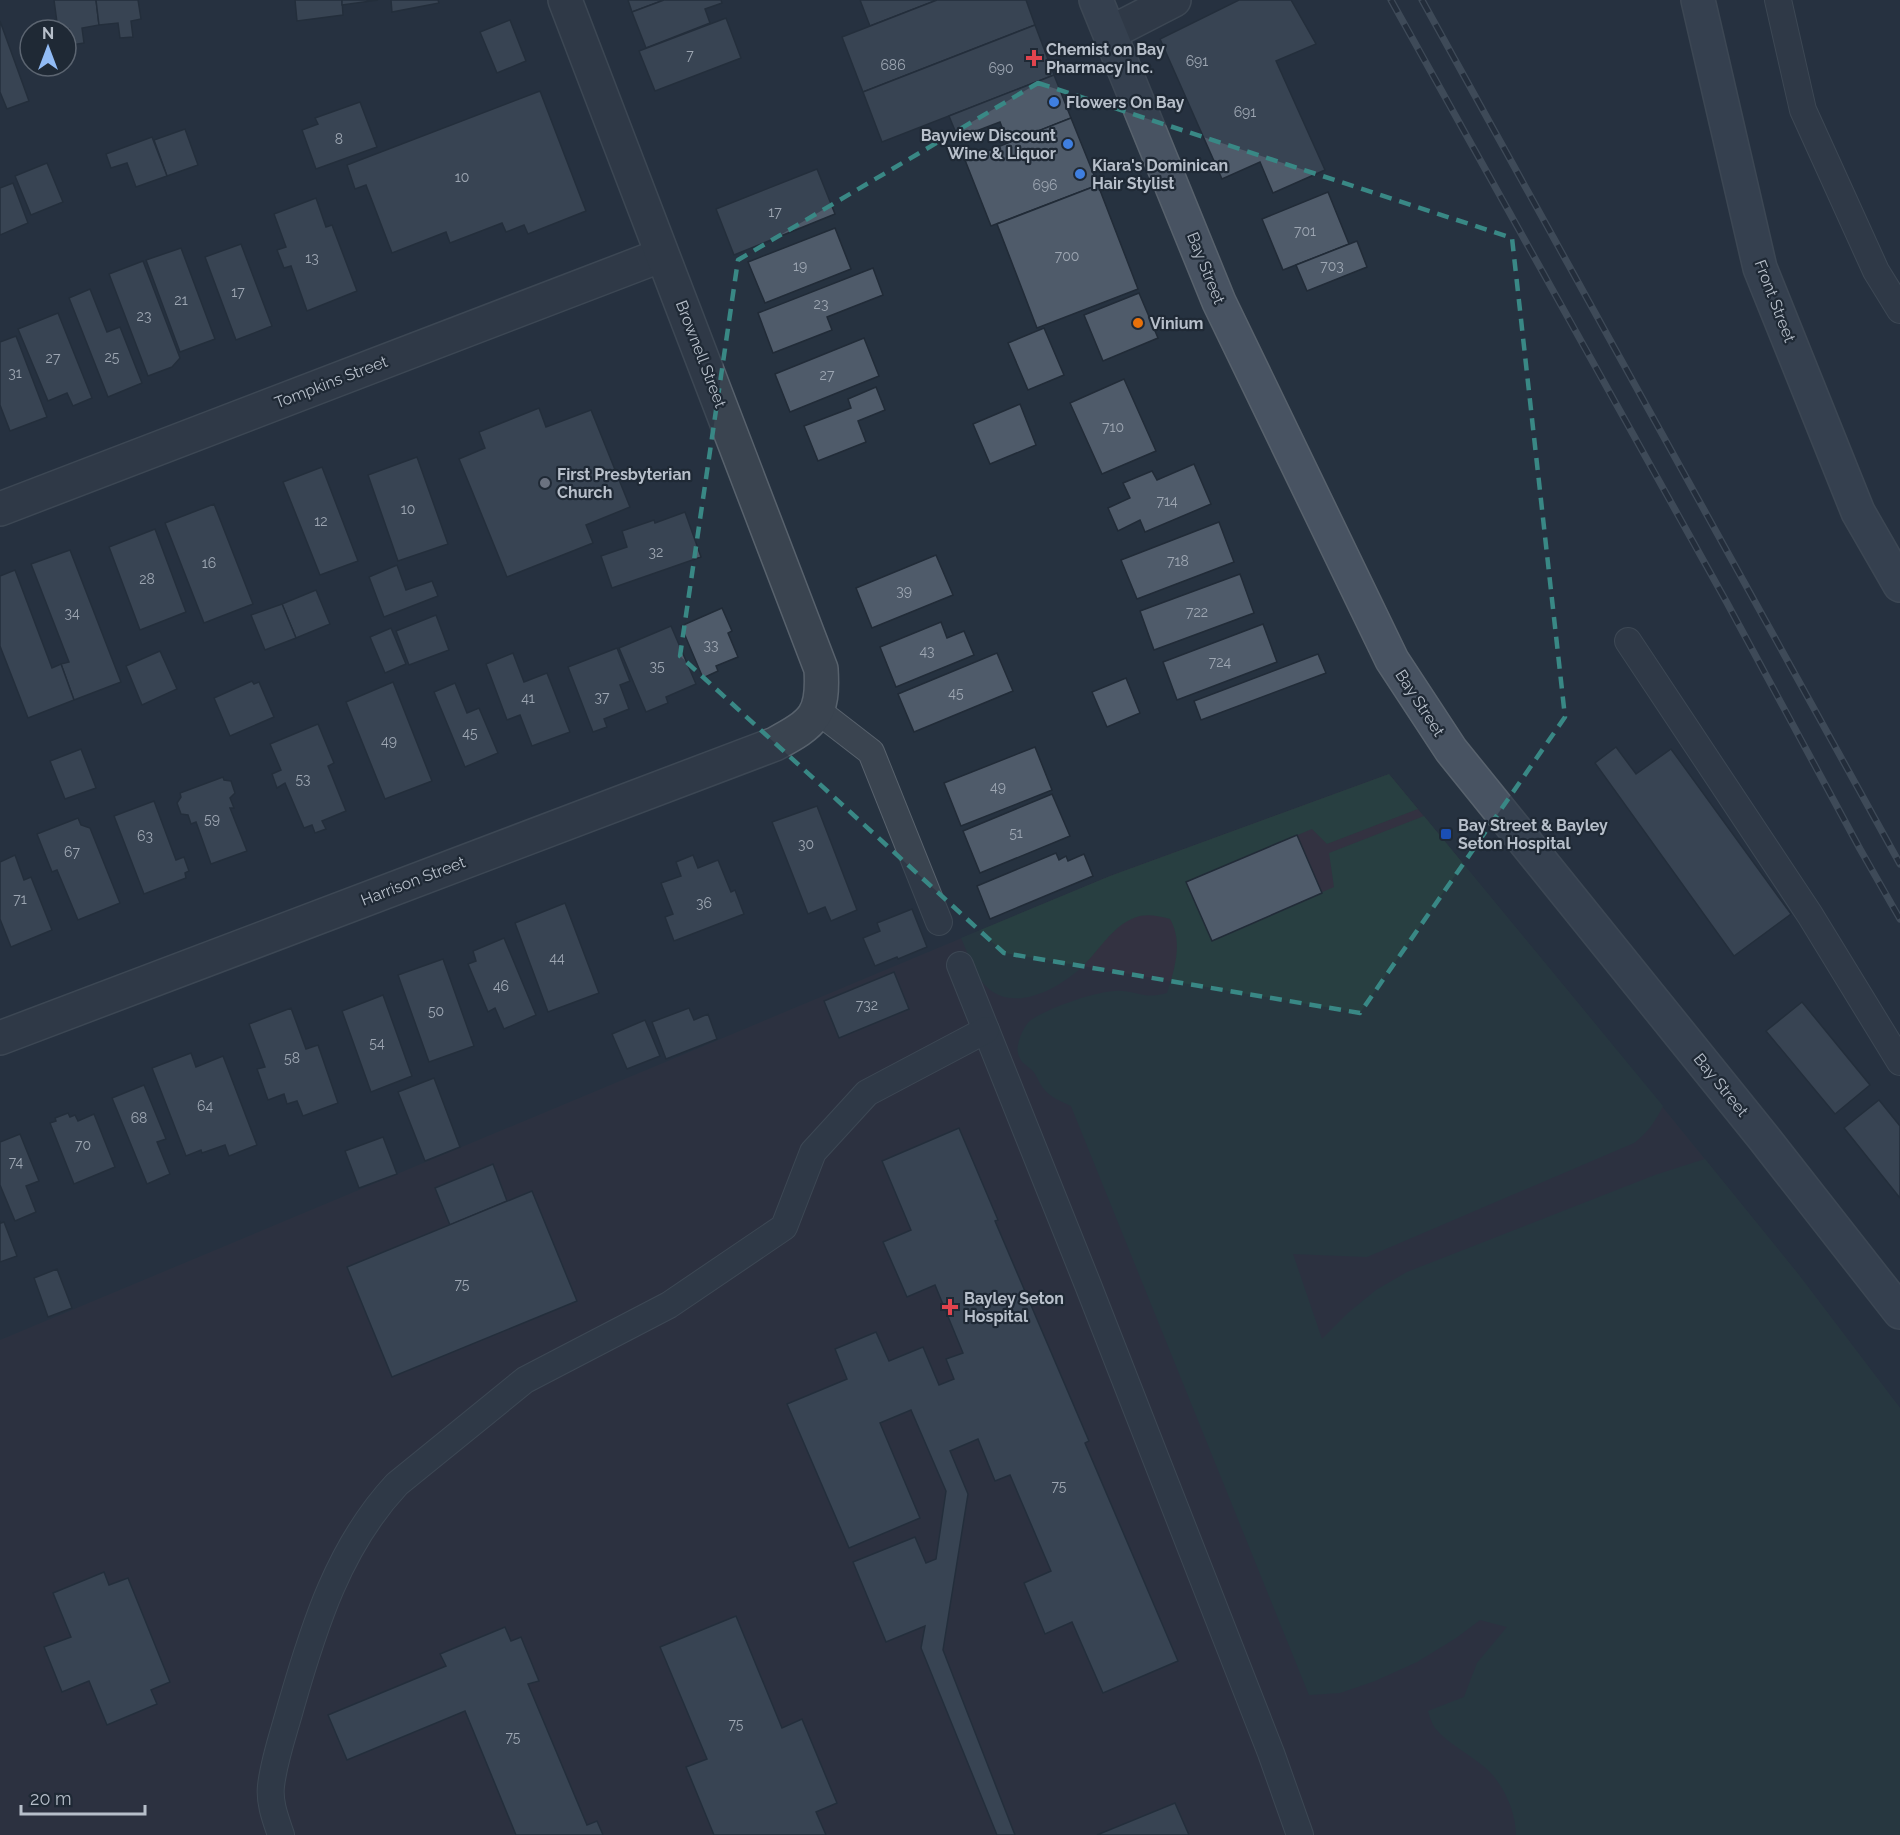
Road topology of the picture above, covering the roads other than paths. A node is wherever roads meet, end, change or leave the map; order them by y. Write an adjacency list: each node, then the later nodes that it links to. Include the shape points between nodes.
1 (565, 0): 7 (street, Brownell Street)
2 (1096, 0): 6 (main road, Bay Street)
3 (1174, 0): 6 (street)
4 (1698, 0): 10 (main road, Front Street, via 1760,268 1858,512)
5 (1779, 0): 8 (lane, via 1803,110 1876,271)
6 (1110, 33): 18 (main road, Bay Street, via 1220,302 1392,660 1450,750)
7 (662, 255): 9 (street, Tompkins Street); 12 (street, Brownell Street, via 821,669)
8 (1900, 310)
9 (0, 509)
10 (1900, 585)
11 (1628, 641): 17 (lane, via 1810,915)
12 (818, 711): 13 (lane, via 871,752); 16 (street, Harrison Street, via 802,729 775,744)
13 (939, 922)
14 (960, 965): 15 (lane)
15 (986, 1030): 19 (lane, via 867,1093 813,1152 784,1227 669,1305 525,1380 389,1493 359,1533 336,1574 310,1641 271,1787 273,1813); 20 (lane)
16 (0, 1038)
17 (1900, 1062)
18 (1900, 1312)
19 (281, 1835)
20 (1300, 1835)

